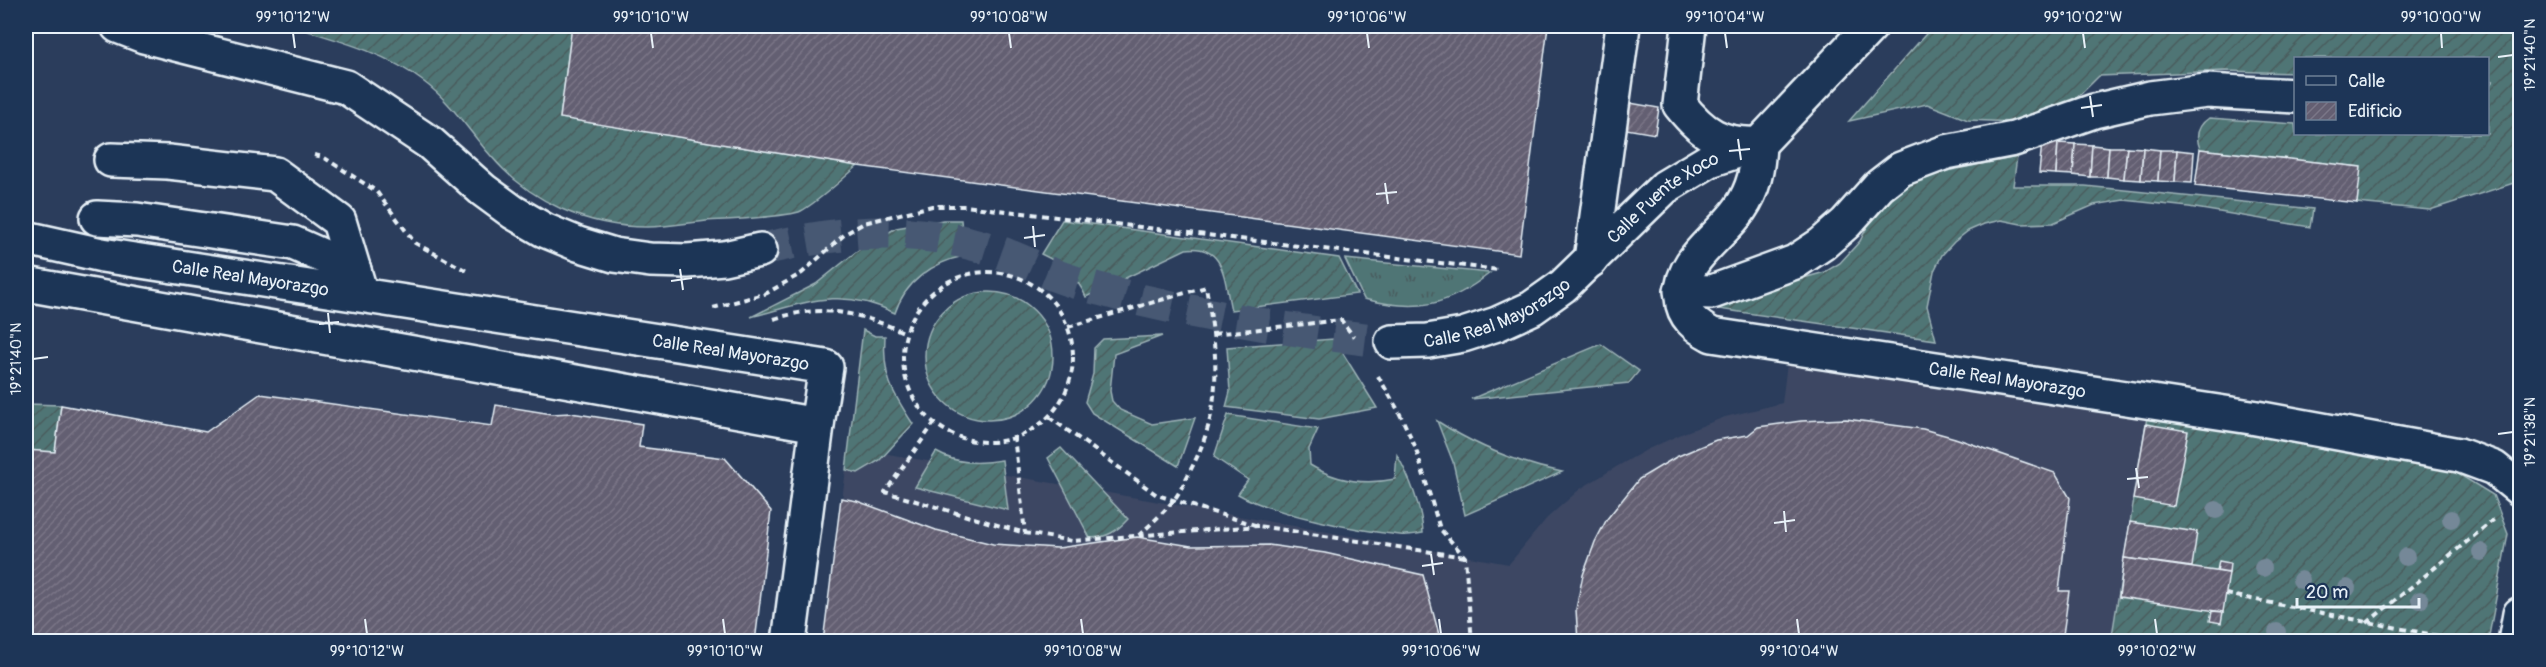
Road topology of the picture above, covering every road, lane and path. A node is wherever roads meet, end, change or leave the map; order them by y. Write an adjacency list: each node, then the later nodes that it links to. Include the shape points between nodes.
1 (118, 26): 10 (street, via 346,87 430,143 513,212 578,244 650,260 724,258)
2 (1623, 26): 12 (street)
3 (1689, 26): 6 (street, via 1680,105 1710,135 1742,145)
4 (1871, 26): 6 (street, Calle Puente Xoco)
5 (2294, 96): 15 (street, via 2207,91 2150,98 2094,111 2014,139 1946,152 1900,169 1846,223 1795,262 1712,292)
6 (1759, 144): 12 (street, Calle Puente Xoco, via 1710,160 1665,187); 15 (street, via 1758,167 1751,189 1739,210 1691,264)
7 (111, 160): 13 (street, via 275,174 339,221)
8 (97, 219): 13 (street, via 137,220 293,243)
9 (26, 238): 11 (street, Calle Real Mayorazgo)
10 (760, 250)
11 (102, 255): 13 (street, Calle Real Mayorazgo); 16 (street)
12 (1591, 260): 22 (street, Calle Real Mayorazgo, via 1532,308 1497,324 1463,335)
13 (357, 282): 26 (street, Calle Real Mayorazgo, via 826,367)
14 (26, 284): 16 (street)
15 (1681, 291): 28 (street, Calle Real Mayorazgo, via 1682,306 1689,318 1712,335 2251,417 2447,453 2494,468)
16 (95, 296): 26 (street)
17 (767, 322): 19 (path, via 804,311 854,313)
18 (1068, 327): 19 (path, via 1043,291 1018,277 991,271 962,275 937,288 918,308); 20 (path, via 1206,287); 24 (path, via 1073,367 1066,393)
19 (906, 333): 25 (path, via 902,361 908,388 923,412)
20 (1214, 334): 21 (path, via 1341,320); 29 (path, via 1212,418)
21 (1356, 340)
22 (1392, 342)
23 (1377, 374): 34 (path, via 1415,446 1440,529)
24 (1049, 417): 27 (path); 29 (path, via 1157,495)
25 (935, 422): 27 (path, via 970,440 999,441); 32 (path, via 885,492)
26 (817, 425): 38 (street)
27 (1014, 436): 32 (path)
28 (2520, 489)
29 (1174, 500): 31 (path); 33 (path)
30 (2500, 514): 37 (path)
31 (1258, 526): 33 (path); 34 (path)
32 (1025, 533): 33 (path, via 1072,541)
33 (1137, 537)
34 (1465, 557): 39 (path)
35 (2226, 594): 37 (path)
36 (2520, 614): 41 (street)
37 (2367, 623): 40 (path)
38 (789, 642)
39 (1472, 642)
40 (2469, 642)
41 (2515, 642)

